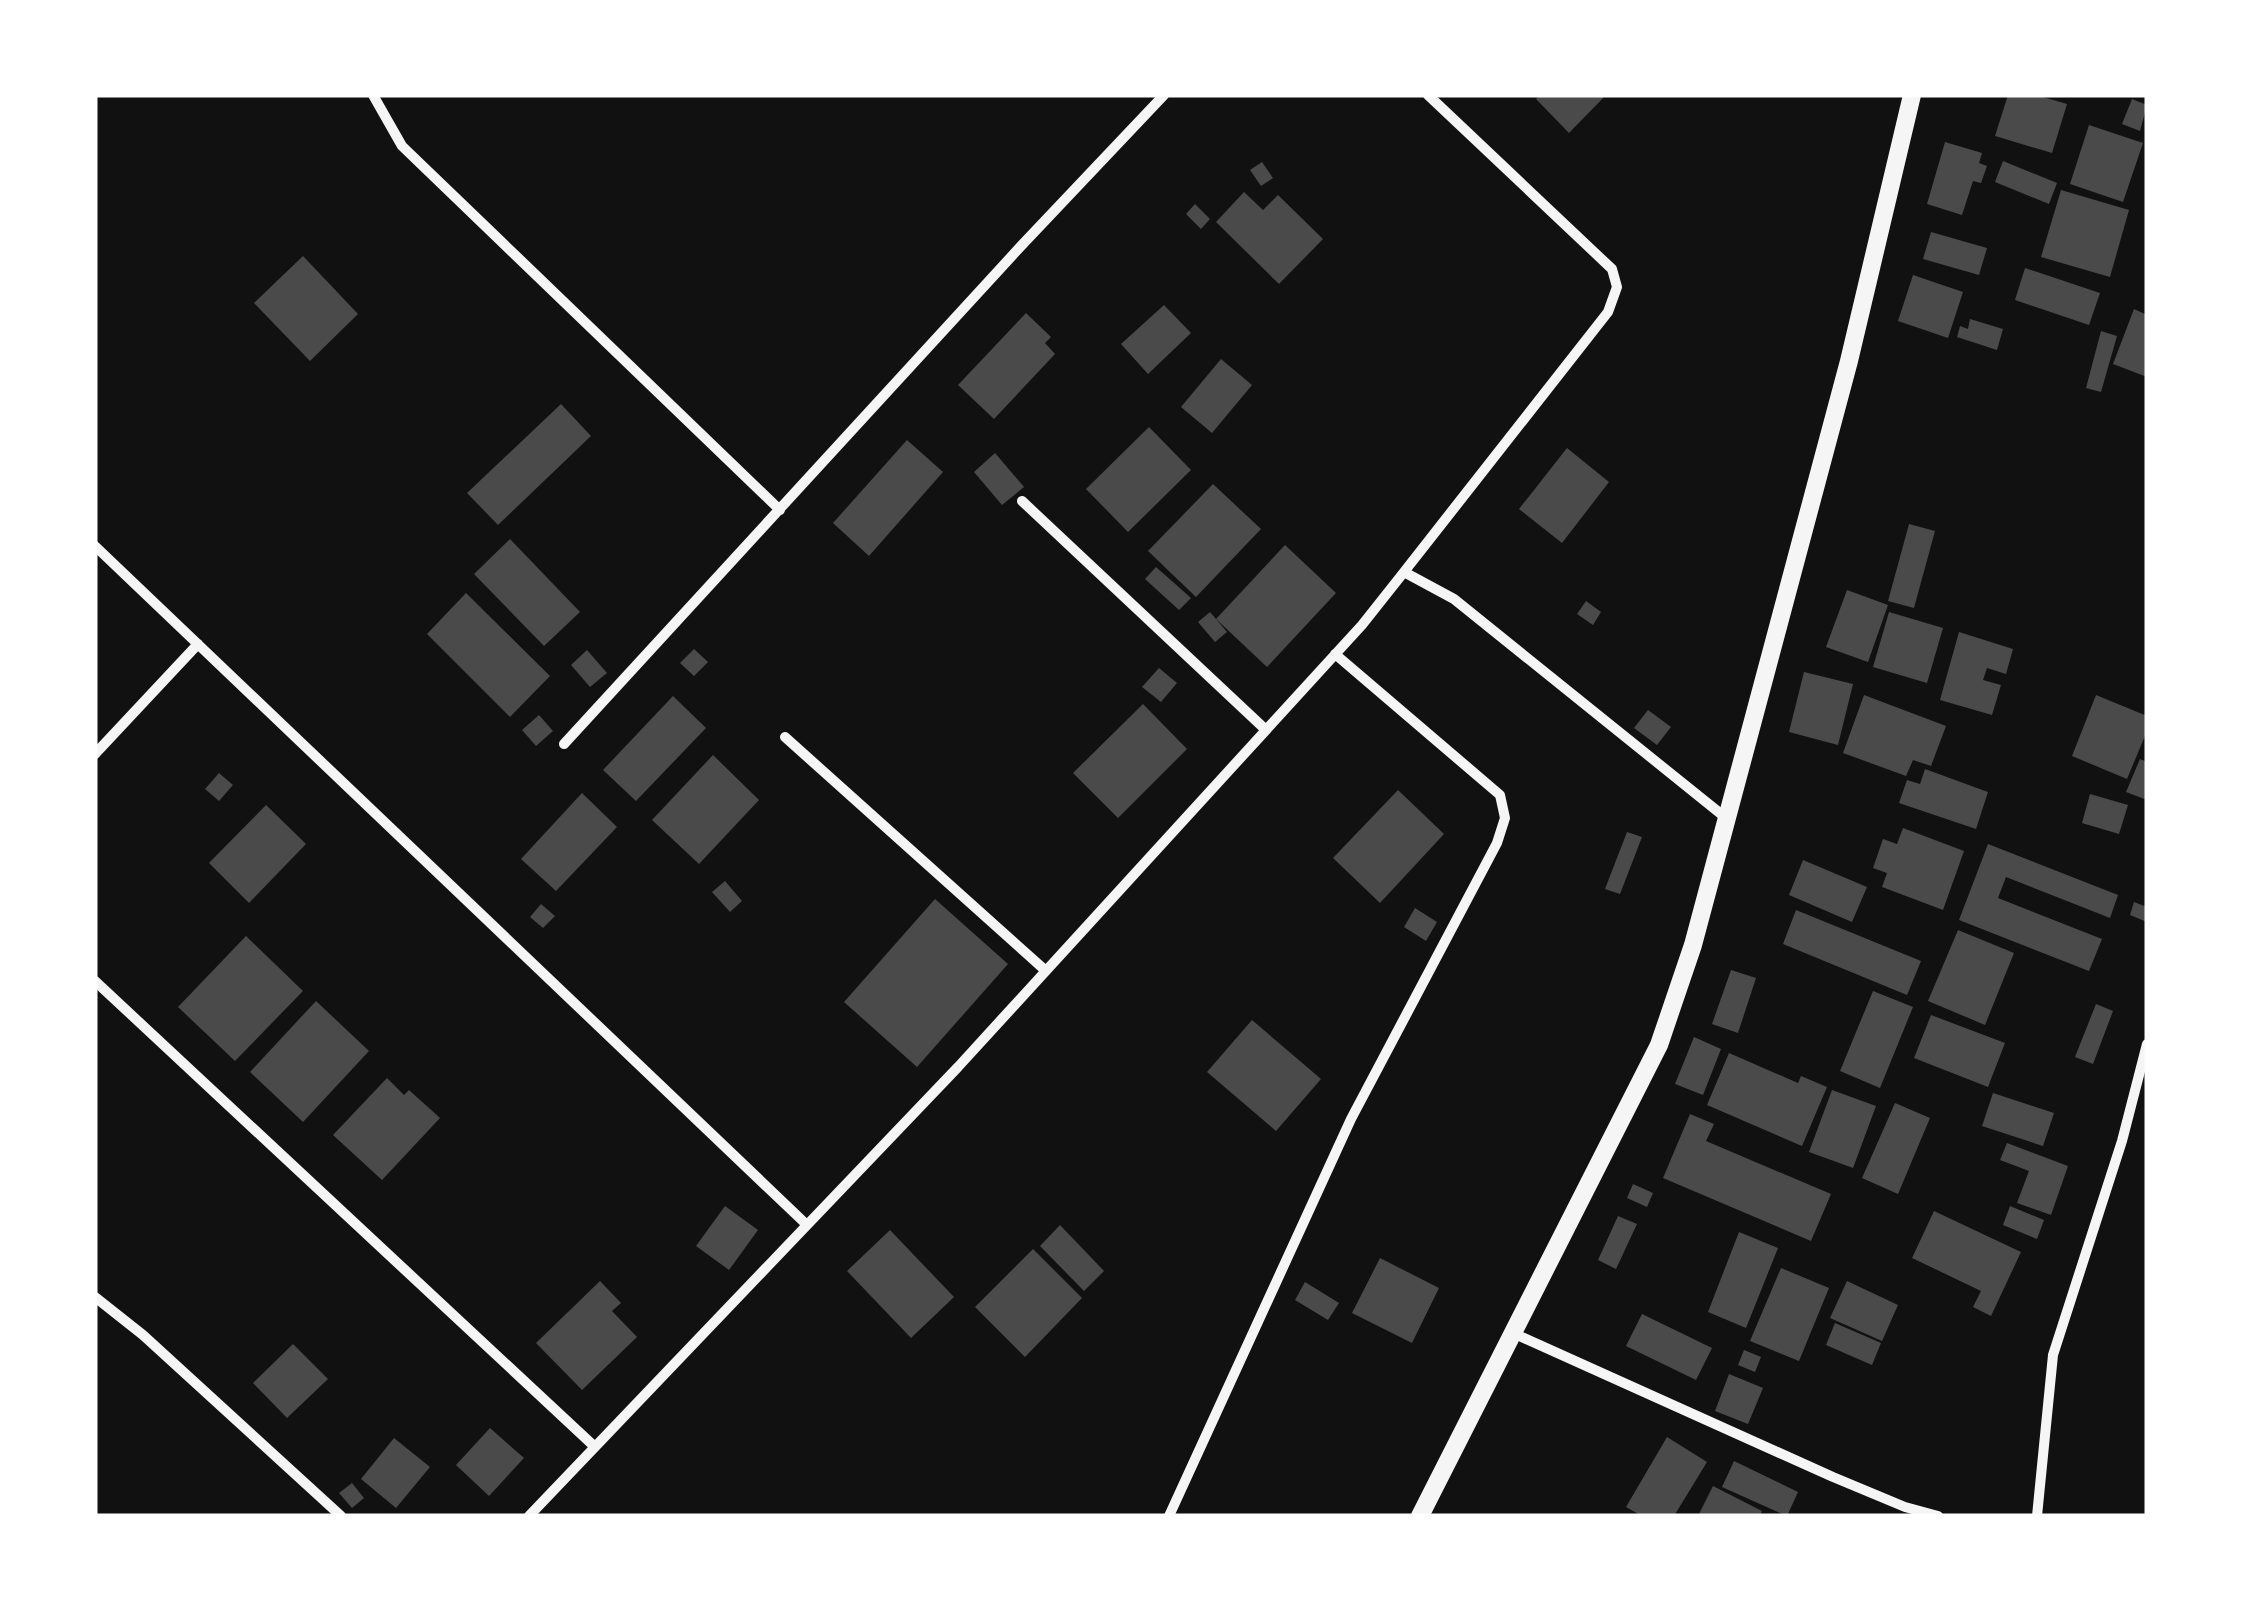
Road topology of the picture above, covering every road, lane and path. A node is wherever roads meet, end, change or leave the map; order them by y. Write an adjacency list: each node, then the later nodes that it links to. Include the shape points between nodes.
1 (373, 95): 6 (street, via 402,146)
2 (1164, 95): 6 (street)
3 (1428, 95): 8 (street, via 1612,269 1617,287 1608,312)
4 (1912, 95): 15 (street)
5 (1022, 501): 11 (street)
6 (780, 510): 13 (street)
7 (95, 546): 9 (street)
8 (1404, 572): 10 (street); 15 (street, via 1454,599)
9 (198, 644): 14 (street); 19 (street)
10 (1335, 654): 11 (street); 26 (street, via 1500,795 1505,818 1351,1119)
11 (1266, 730): 16 (street)
12 (785, 737): 16 (street)
13 (564, 744)
14 (95, 754)
15 (1727, 819): 21 (street, via 1660,1045)
16 (1046, 971): 19 (street)
17 (95, 981): 22 (street)
18 (2147, 1044): 29 (street, via 2053,1355)
19 (808, 1224): 22 (street)
20 (95, 1297): 24 (street)
21 (1515, 1334): 23 (street); 27 (street)
22 (595, 1447): 25 (street)
23 (1903, 1512): 28 (street)
24 (341, 1516)
25 (529, 1516)
26 (1170, 1516)
27 (1420, 1516)
28 (1938, 1516)
29 (2038, 1516)

